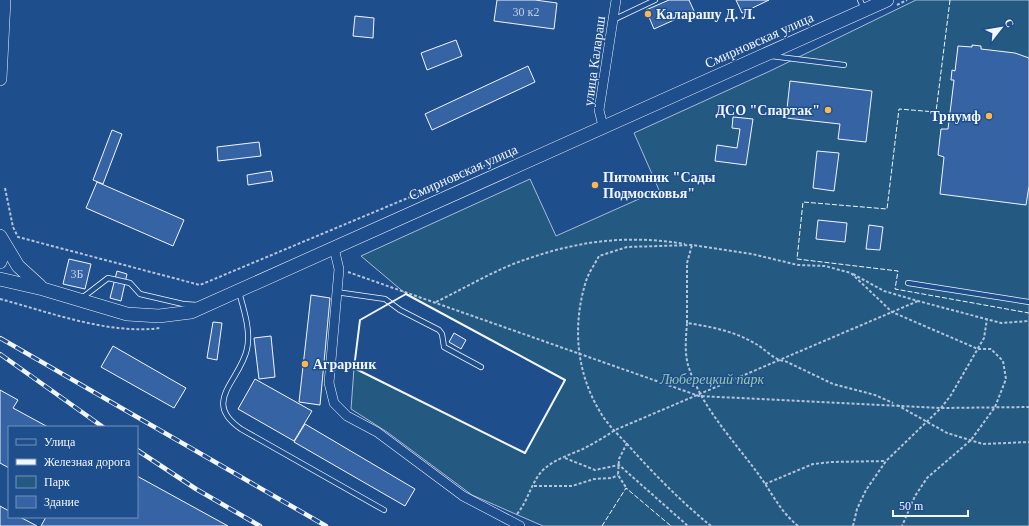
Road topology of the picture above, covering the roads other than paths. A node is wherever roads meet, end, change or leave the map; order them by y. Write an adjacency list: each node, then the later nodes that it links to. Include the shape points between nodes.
1 (4, 0): 9 (main road)
2 (616, 0): 6 (street, улица Калараш)
3 (654, 0): 6 (lane)
4 (887, 0): 5 (main road, Смирновская улица)
5 (862, 5): 7 (main road, Смирновская улица)
6 (613, 20): 10 (street, улица Калараш, via 599,110)
7 (765, 55): 8 (lane); 10 (main road, Смирновская улица)
8 (844, 65)
9 (0, 79)
10 (603, 126): 12 (main road, Смирновская улица)
11 (1, 239): 13 (main road, Смирновская улица, via 3,254); 16 (main road, Смирновская улица, via 18,266)
12 (334, 248): 17 (main road, Смирновская улица); 18 (street, via 339,269)
13 (0, 262)
14 (0, 279): 16 (main road, Смирновская улица)
15 (908, 283): 20 (lane)
16 (43, 288): 19 (main road, Смирновская улица)
17 (239, 292): 21 (main road, Смирновская улица); 23 (lane, via 248,333 247,349 242,364 224,394 222,404 225,413 241,429)
18 (336, 292): 22 (lane, via 391,302 400,310 440,330 444,347); 24 (street, via 329,383 334,403 347,416 377,432 463,496)
19 (80, 300): 21 (main road, Смирновская улица, via 127,314 159,316 191,312); 21 (lane, via 108,278 130,283 140,294 183,304)
20 (1029, 302)
21 (205, 306)
22 (481, 367)
23 (384, 510)
24 (517, 524)

